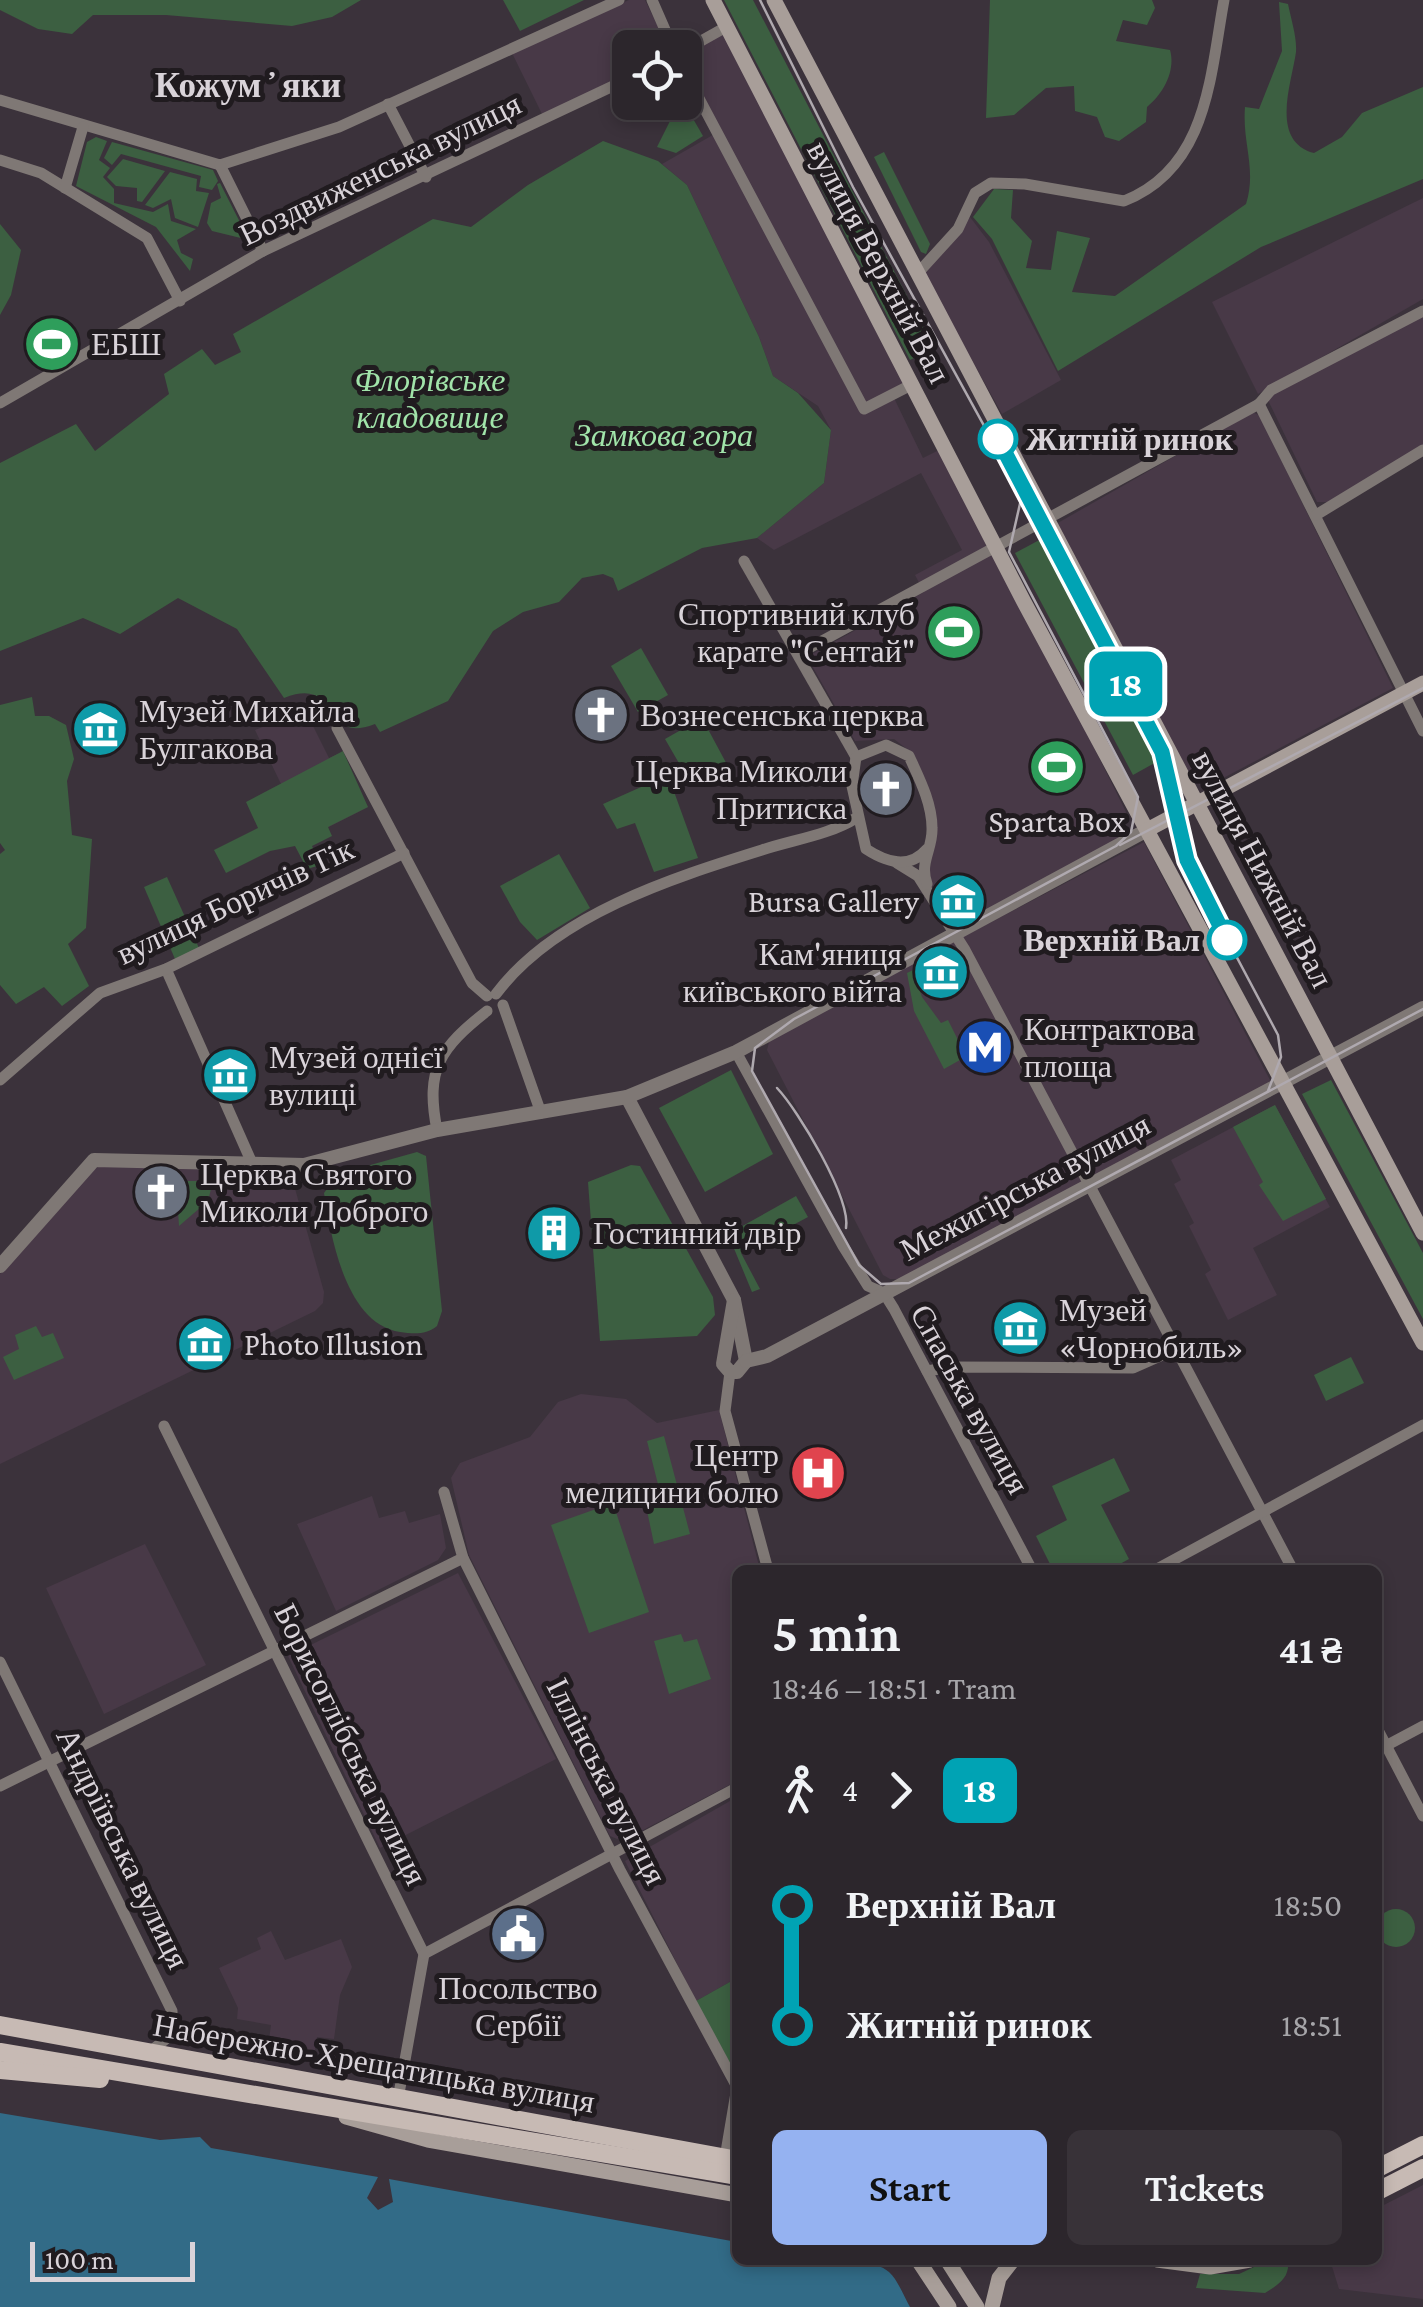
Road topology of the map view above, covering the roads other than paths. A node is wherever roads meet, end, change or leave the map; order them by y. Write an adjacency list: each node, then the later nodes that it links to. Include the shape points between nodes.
1 (620, 0): 11 (street)
2 (652, 0): 7 (street)
3 (713, 0): 6 (main road, вулиця Верхній Вал)
4 (776, 0): 19 (main road, вулиця Нижній Вал)
5 (1224, 0): 19 (street, via 1196,134 1177,162 1124,201 992,183 975,193 958,229)
6 (726, 26): 8 (street); 22 (main road, вулиця Верхній Вал)
7 (665, 30)
8 (702, 40)
9 (612, 87): 16 (street, Воздвиженська вулиця)
10 (0, 100): 13 (street)
11 (388, 104): 15 (street); 16 (street)
12 (702, 104): 22 (street, via 864,409)
13 (83, 126): 15 (street); 17 (street)
14 (0, 160): 17 (street)
15 (220, 165): 18 (street)
16 (426, 177): 18 (street, Воздвиженська вулиця)
17 (65, 188): 20 (street, via 146,238)
18 (263, 251): 20 (street, Воздвиженська вулиця)
19 (917, 274): 27 (main road, вулиця Нижній Вал)
20 (180, 302): 23 (street, Воздвиженська вулиця)
21 (1423, 311): 24 (street, via 1270,390)
22 (913, 384): 28 (main road, вулиця Верхній Вал)
23 (0, 403)
24 (1259, 404): 26 (street); 27 (street)
25 (1423, 450): 26 (street)
26 (1316, 515): 32 (street)
27 (1046, 518): 28 (street); 36 (main road, вулиця Нижній Вал)
28 (994, 544): 30 (street); 38 (main road, вулиця Верхній Вал)
29 (744, 561): 30 (street)
30 (798, 654): 35 (street)
31 (1423, 683): 32 (main road)
32 (1404, 693): 34 (street); 36 (main road)
33 (337, 728): 40 (street)
34 (1423, 731)
35 (856, 757): 37 (street); 39 (street, via 886,745 910,756 932,828)
36 (1197, 802): 38 (main road); 48 (main road, вулиця Нижній Вал)
37 (856, 818): 41 (street, via 866,849); 45 (street, via 626,898 553,943)
38 (1147, 830): 43 (street); 50 (main road, вулиця Верхній Вал)
39 (927, 850): 41 (street); 42 (street, via 923,873)
40 (404, 853): 44 (street, вулиця Боричів Тік); 45 (street, via 472,983)
41 (897, 862): 42 (street)
42 (930, 893): 43 (street)
43 (954, 935): 47 (street); 55 (street)
44 (166, 969): 49 (street, вулиця Боричів Тік, via 100,993); 54 (street)
45 (496, 1006): 52 (street, via 517,1036); 53 (street, via 456,1035 440,1060 431,1088)
46 (1423, 1008): 48 (street, Межигірська вулиця)
47 (736, 1052): 51 (street); 58 (street, Спаська вулиця, via 842,1246 868,1286)
48 (1329, 1055): 50 (street, Межигірська вулиця); 56 (main road, вулиця Нижній Вал)
49 (0, 1080)
50 (1284, 1080): 55 (street, Межигірська вулиця); 60 (main road, вулиця Верхній Вал)
51 (627, 1097): 52 (street); 59 (street)
52 (542, 1112): 53 (street)
53 (437, 1130): 54 (street, via 304,1165)
54 (252, 1163): 57 (street, via 94,1160)
55 (1089, 1183): 58 (street, Межигірська вулиця); 61 (street)
56 (1423, 1234)
57 (0, 1266)
58 (884, 1294): 63 (street, Межигірська вулиця); 65 (street, Спаська вулиця)
59 (734, 1300): 62 (street); 63 (street)
60 (1423, 1343)
61 (1176, 1349): 65 (street, via 1133,1368); 69 (street)
62 (724, 1356): 63 (street, via 733,1350); 64 (street)
63 (749, 1358): 64 (street, via 740,1371)
64 (730, 1372): 71 (street, via 725,1411)
65 (927, 1372): 72 (street, Спаська вулиця)
66 (1423, 1425): 69 (street)
67 (164, 1426): 75 (street, Борисоглібська вулиця)
68 (444, 1492): 70 (street, Іллінська вулиця)
69 (1263, 1511): 73 (street); 74 (street)
70 (463, 1558): 75 (street); 84 (street, Іллінська вулиця)
71 (767, 1565)
72 (1029, 1565)
73 (1164, 1565)
74 (1291, 1565)
75 (275, 1651): 80 (street); 85 (street, Борисоглібська вулиця)
76 (0, 1662): 80 (street, Андріївська вулиця)
77 (1423, 1726): 78 (street)
78 (1382, 1747)
79 (1382, 1750): 83 (street)
80 (51, 1760): 81 (street); 88 (street, Андріївська вулиця, via 172,2012 172,2034)
81 (0, 1786)
82 (732, 1791): 84 (street)
83 (1423, 1816)
84 (613, 1854): 85 (street); 90 (street, Іллінська вулиця)
85 (424, 1954): 92 (street, Борисоглібська вулиця)
86 (0, 2024): 88 (main road, Набережно-Хрещатицька вулиця)
87 (0, 2052): 91 (main road, Набережно-Хрещатицька вулиця)
88 (151, 2052): 92 (main road, Набережно-Хрещатицька вулиця)
89 (0, 2070): 91 (main road)
90 (732, 2078)
91 (170, 2083): 93 (main road, Набережно-Хрещатицька вулиця)
92 (398, 2099): 95 (main road, Набережно-Хрещатицька вулиця)
93 (299, 2103): 98 (main road, Набережно-Хрещатицька вулиця); 100 (main road, via 428,2140)
94 (1423, 2145): 96 (main road)
95 (731, 2159)
96 (1382, 2166)
97 (1423, 2168): 99 (main road)
98 (732, 2175)
99 (1382, 2190)
100 (732, 2194)
101 (921, 2265): 106 (main road)
102 (950, 2265): 107 (main road)
103 (1009, 2265): 108 (main road)
104 (1195, 2265): 105 (main road)
105 (1221, 2265)
106 (949, 2307)
107 (977, 2307)
108 (992, 2307)

